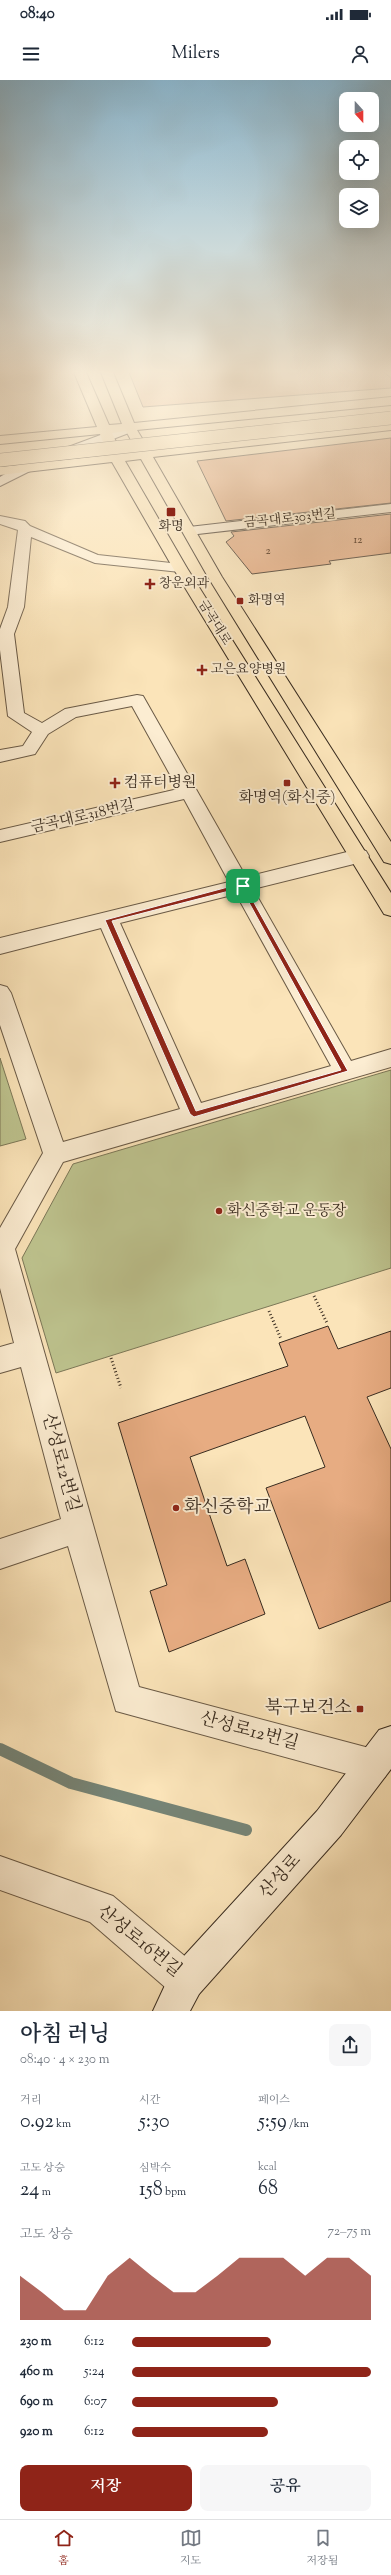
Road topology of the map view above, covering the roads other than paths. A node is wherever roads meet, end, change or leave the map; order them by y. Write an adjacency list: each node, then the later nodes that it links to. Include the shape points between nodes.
1 (43, 460): 6 (street)
2 (90, 460): 5 (main road)
3 (118, 460): 8 (main road, 금곡대로)
4 (148, 460): 13 (main road, 금곡대로)
5 (49, 465): 6 (main road); 8 (main road)
6 (25, 468): 7 (main road); 9 (street)
7 (0, 471)
8 (129, 478): 14 (main road, 금곡대로)
9 (0, 482)
10 (391, 508): 13 (street, 금곡대로303번길)
11 (0, 520): 12 (street, via 20,524)
12 (25, 529): 14 (street, via 95,559); 15 (street, via 16,607 6,634 16,716)
13 (189, 531): 20 (main road, 금곡대로)
14 (180, 568): 19 (main road, 금곡대로)
15 (42, 730): 16 (street, via 29,750); 17 (street, via 71,712 137,700)
16 (0, 756)
17 (190, 792): 18 (street, 금곡대로318번길); 21 (street)
18 (0, 836)
19 (359, 856): 21 (street); 22 (main road, 금곡대로)
20 (391, 857)
21 (243, 886): 23 (street); 27 (street)
22 (391, 909)
23 (108, 920): 24 (street); 28 (street)
24 (0, 946)
25 (0, 993): 29 (street)
26 (391, 1058): 27 (street)
27 (345, 1071): 28 (street)
28 (194, 1114): 29 (street)
29 (55, 1154): 30 (street, 산성로12번길, via 2,1248)
30 (30, 1351): 31 (street); 32 (street, 산성로12번길)
31 (0, 1360)
32 (78, 1528): 33 (street); 34 (street, 산성로12번길, via 127,1700)
33 (0, 1554)
34 (382, 1753): 36 (street, 산성로, via 329,1823)
35 (0, 1873): 36 (street, 산성로16번길, via 101,1908)
36 (186, 1981): 37 (street, 산성로)
37 (170, 2011)

